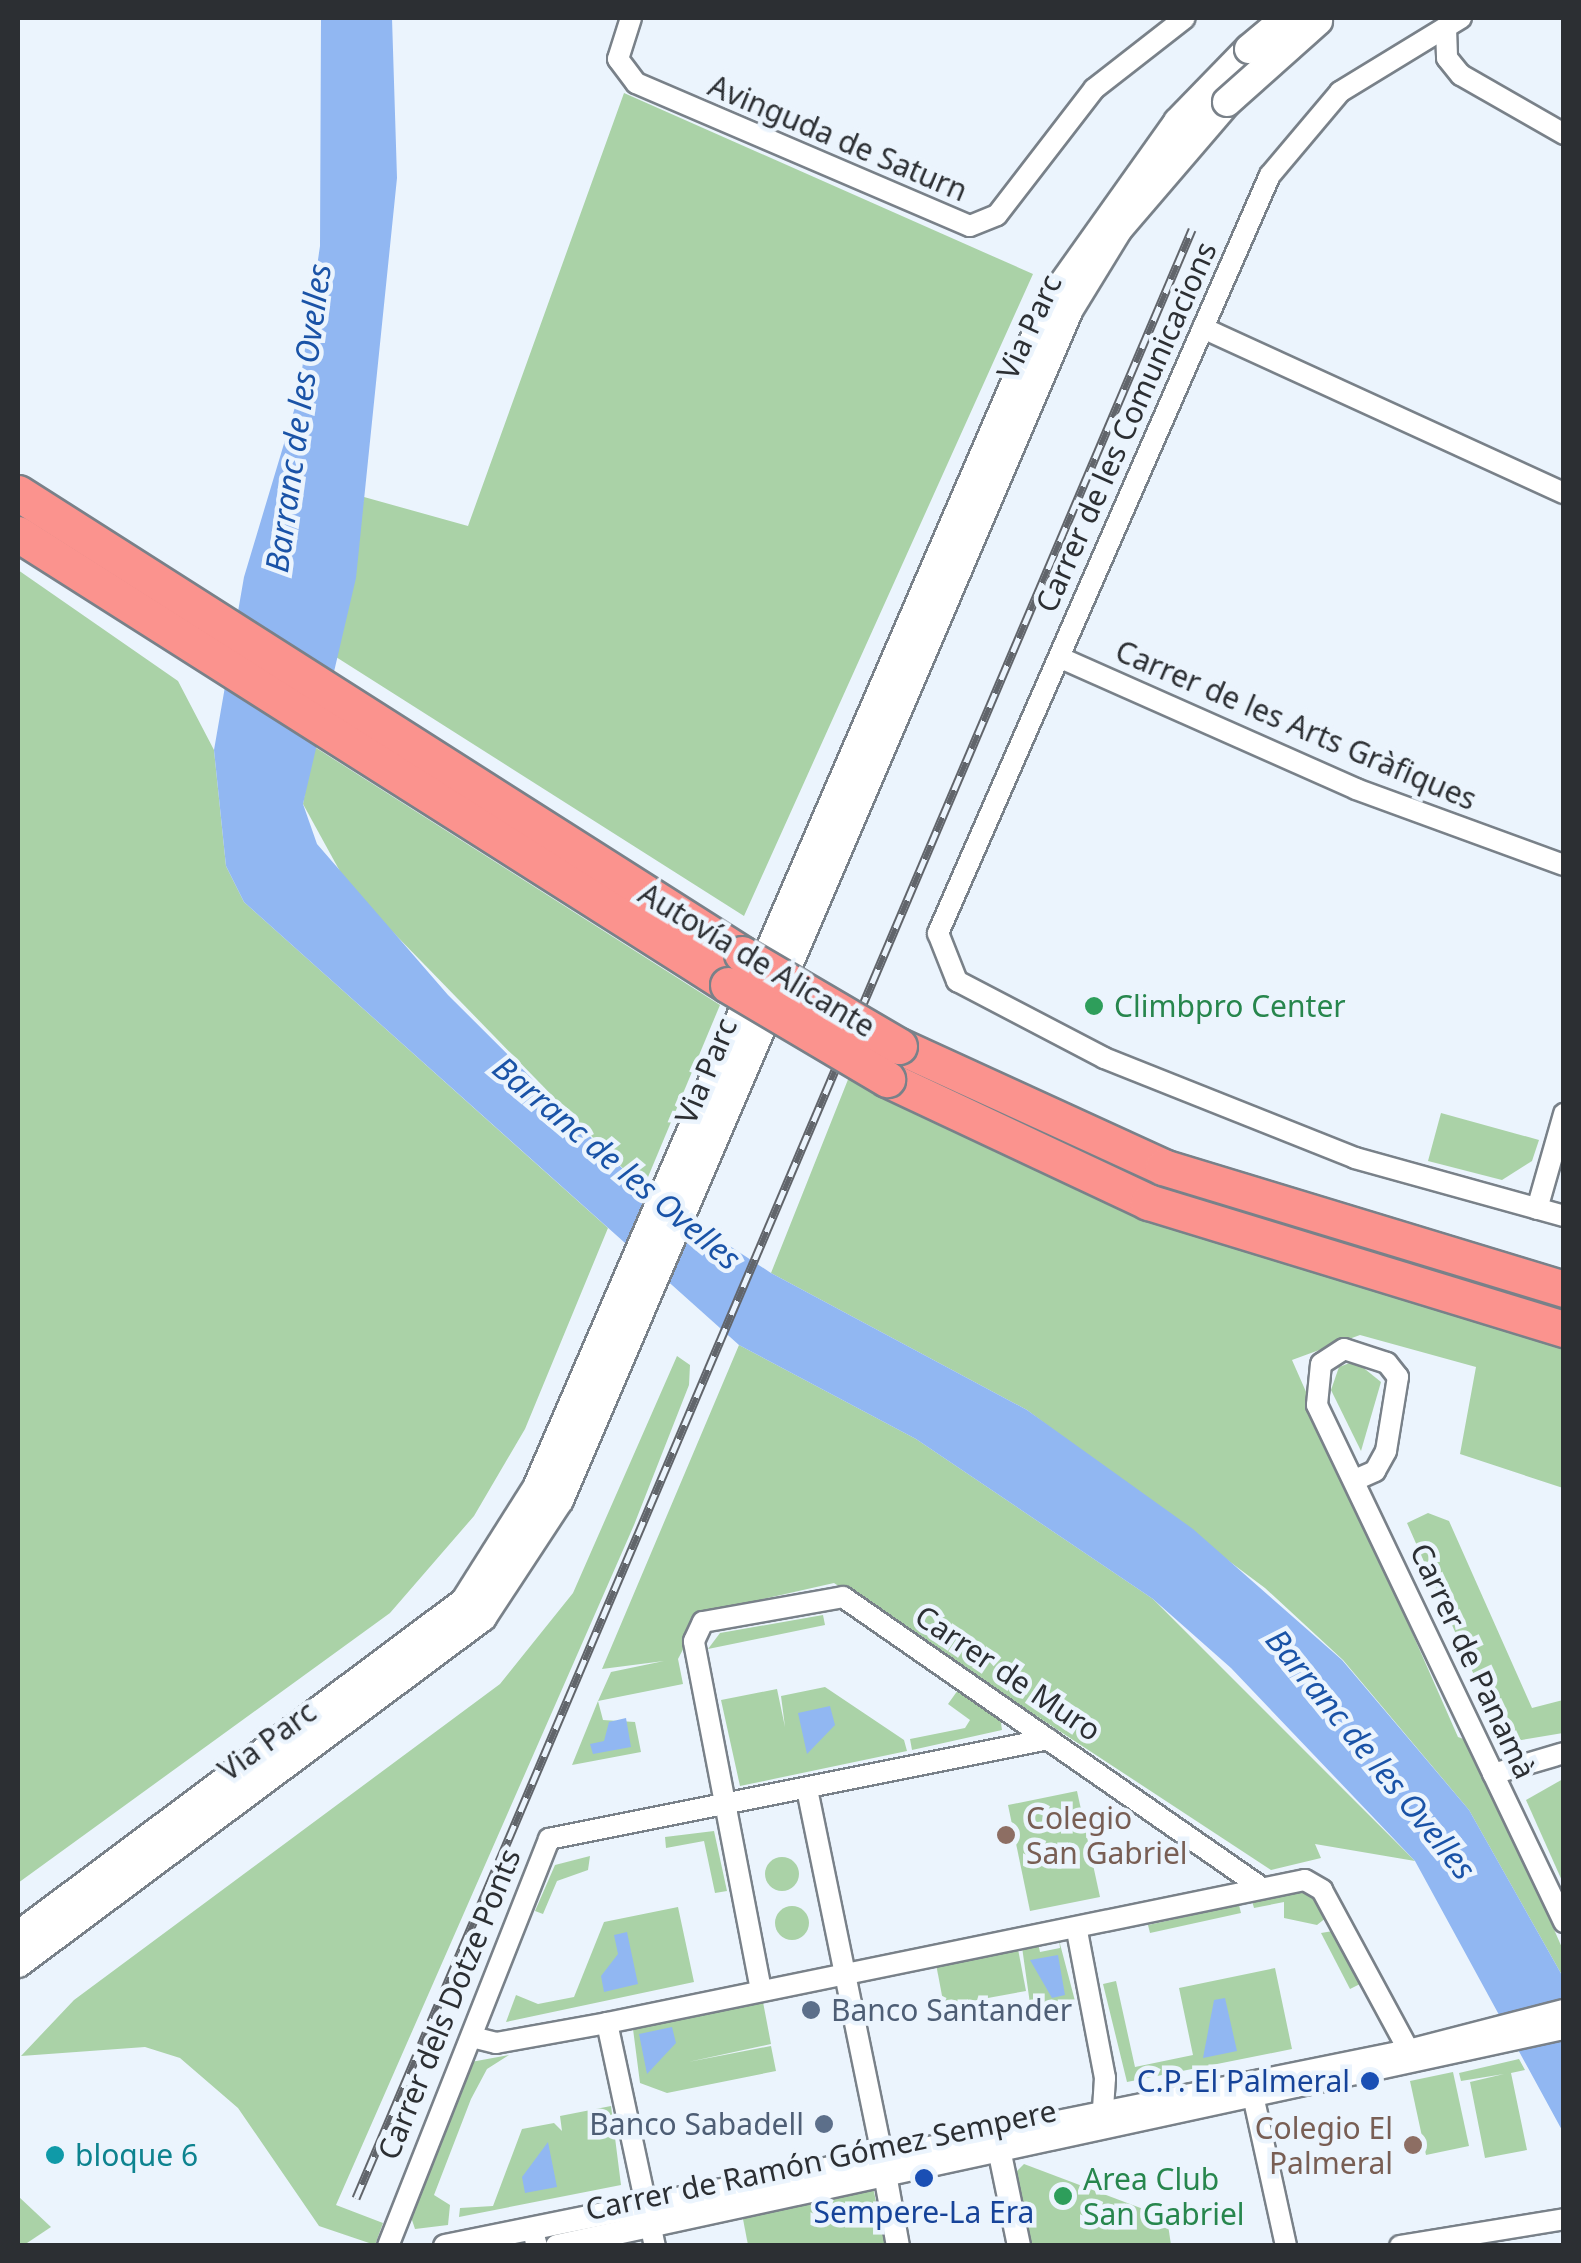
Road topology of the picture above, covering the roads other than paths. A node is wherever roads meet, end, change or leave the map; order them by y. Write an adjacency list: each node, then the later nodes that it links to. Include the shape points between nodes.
1 (631, 18): 2 (street, Avinguda de Saturn, via 618,59 636,83 970,226 997,215 1094,90)
2 (1184, 18)
3 (1286, 18): 15 (main road, Via Parc, bridge, via 1168,136 1051,301)
4 (1320, 19): 15 (main road, Via Parc, bridge, via 1227,102 1118,229 1069,309)
5 (1454, 23): 6 (street, via 1447,58 1462,75); 7 (street, Carrer de les Comunicacions, via 1340,92 1287,148)
6 (1564, 134)
7 (1204, 328): 9 (street); 11 (street, Carrer de les Comunicacions)
8 (18, 493): 13 (highway, Autovía de Alicante, via 364,713)
9 (1564, 493)
10 (18, 534): 13 (highway, Autovía de Alicante, via 355,748)
11 (1063, 658): 12 (street, Carrer de les Arts Gràfiques, via 1356,789); 17 (street, Carrer de les Comunicacions, via 1030,712 938,933 956,982 1104,1058 1355,1158)
12 (1564, 865)
13 (735, 969): 14 (highway, Autovía de Alicante, bridge)
14 (893, 1063): 19 (highway, Autovía de Alicante, via 1163,1167); 21 (highway, Autovía de Alicante, via 1148,1202)
15 (711, 1112): 20 (main road, Via Parc)
16 (1564, 1114): 17 (street)
17 (1537, 1209): 18 (street)
18 (1564, 1216)
19 (1564, 1289)
20 (625, 1312): 31 (main road, Via Parc, via 536,1488 465,1602); 32 (main road, Via Parc, via 559,1500 482,1617)
21 (1564, 1330)
22 (1355, 1480): 22 (street, Carrer de Panamà, via 1375,1471 1386,1451 1398,1376 1387,1362 1344,1349 1314,1382); 25 (street, Carrer de Panamà)
23 (1048, 1739): 26 (street); 27 (street, Carrer de Muro, via 843,1596 697,1628); 28 (street, Carrer de Muro)
24 (1564, 1753): 25 (street)
25 (1493, 1774): 29 (street, Carrer de Panamà)
26 (807, 1788): 27 (street); 33 (street)
27 (724, 1804): 34 (street); 38 (street, Carrer dels Dotze Ponts, via 549,1839)
28 (1262, 1888): 30 (street); 40 (street, via 1305,1880 1322,1890)
29 (1564, 1922)
30 (1076, 1930): 33 (street); 43 (street)
31 (18, 1936)
32 (18, 1962)
33 (843, 1975): 34 (street); 45 (street)
34 (761, 1990): 36 (street)
35 (1564, 2011): 39 (street, Carrer de Ramón Gómez Sempere)
36 (607, 2023): 38 (street, via 496,2043); 49 (street)
37 (1564, 2028): 39 (street, Carrer de Ramón Gómez Sempere)
38 (472, 2037): 51 (street, Carrer dels Dotze Ponts)
39 (1509, 2037): 40 (street, Carrer de Ramón Gómez Sempere); 41 (street, Carrer de Ramón Gómez Sempere)
40 (1409, 2051): 41 (street, Carrer de Ramón Gómez Sempere); 42 (street, Carrer de Ramón Gómez Sempere)
41 (1484, 2051): 42 (street, Carrer de Ramón Gómez Sempere)
42 (1258, 2090): 43 (street, Carrer de Ramón Gómez Sempere); 55 (street)
43 (1103, 2123): 44 (street, Carrer de Ramón Gómez Sempere); 45 (street, Carrer de Ramón Gómez Sempere)
44 (1000, 2154): 45 (street, Carrer de Ramón Gómez Sempere); 54 (street)
45 (884, 2168): 49 (street, Carrer de Ramón Gómez Sempere); 53 (street)
46 (614, 2212): 49 (street, Carrer de Ramón Gómez Sempere); 50 (street, Carrer de Ramón Gómez Sempere); 52 (street, Carrer de Ramón Gómez Sempere)
47 (1564, 2219): 48 (street)
48 (1504, 2224): 56 (street); 57 (street)
49 (651, 2225): 50 (street, Carrer de Ramón Gómez Sempere)
50 (543, 2243)
51 (388, 2246)
52 (445, 2246)
53 (898, 2246)
54 (1019, 2246)
55 (1286, 2246)
56 (1400, 2246)
57 (1510, 2246)

